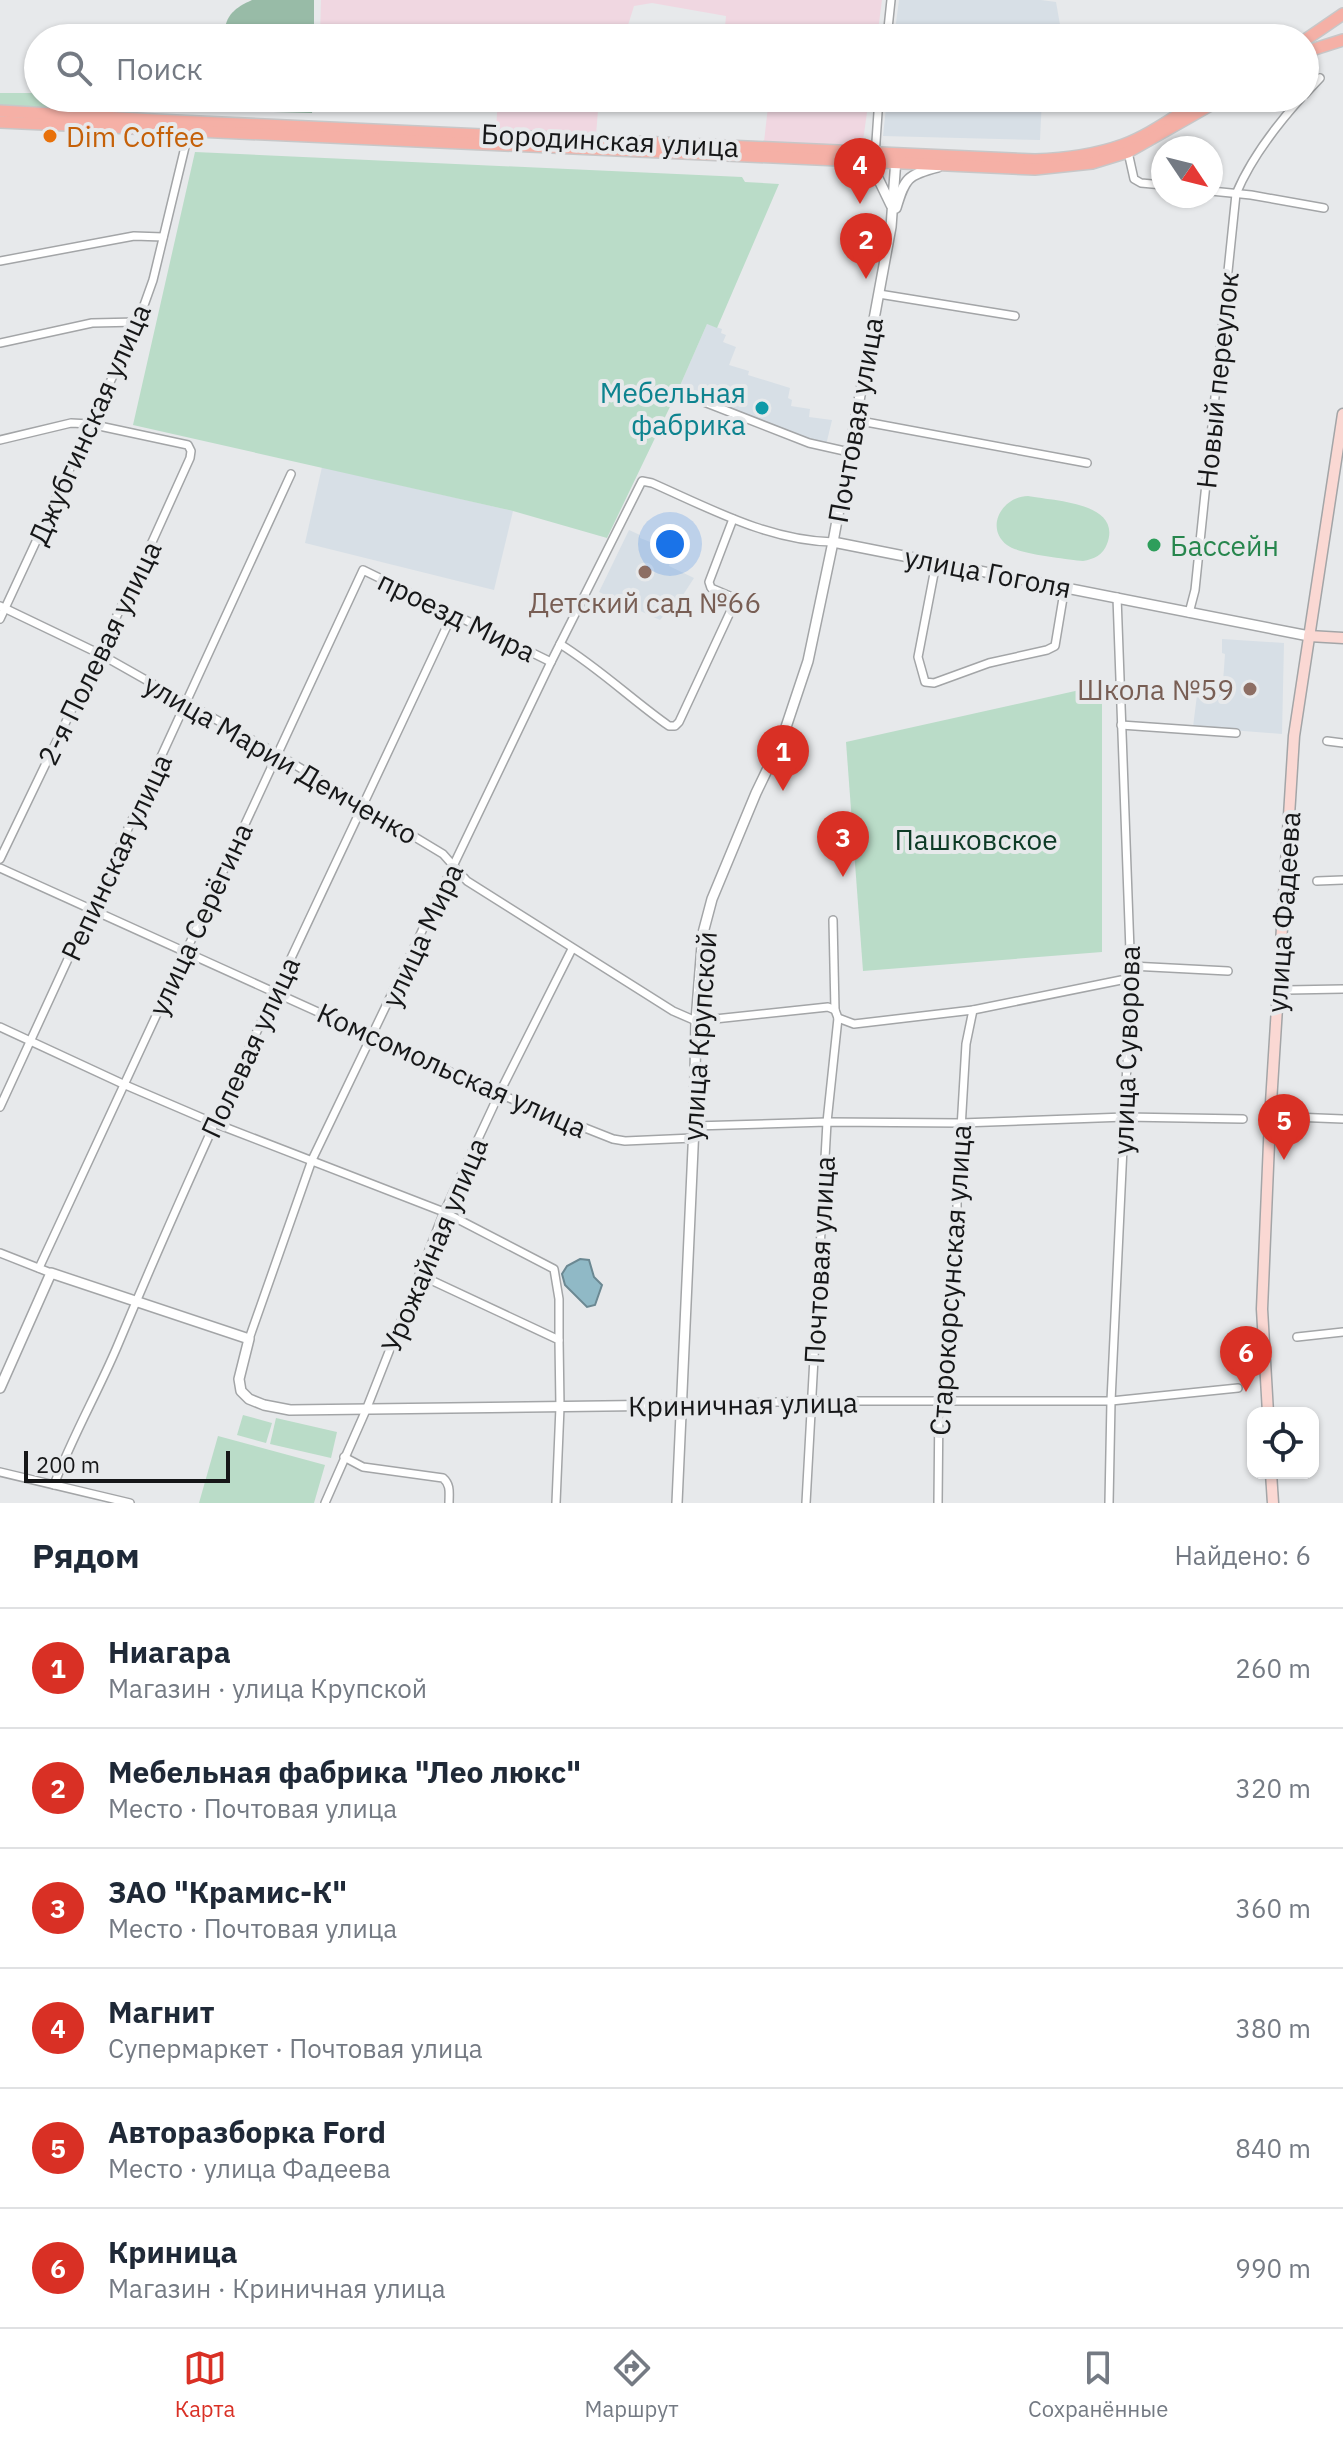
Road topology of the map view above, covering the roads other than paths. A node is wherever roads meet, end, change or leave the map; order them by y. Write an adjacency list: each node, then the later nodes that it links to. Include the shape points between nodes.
1 (891, 0): 3 (street)
2 (1343, 14): 4 (main road)
3 (888, 24)
4 (1319, 36)
5 (1343, 43): 6 (main road)
6 (1319, 46)
7 (0, 111): 15 (main road, Бородинская улица)
8 (878, 112): 15 (street)
9 (1184, 112): 16 (main road, Бородинская улица, via 1125,144 1084,155)
10 (1198, 112): 14 (main road, Бородинская улица)
11 (1289, 112): 21 (street, Новый переулок, via 1253,158)
12 (0, 122): 13 (main road, Бородинская улица)
13 (192, 131): 17 (main road, Бородинская улица); 25 (street, Джубгинская улица)
14 (1128, 152): 18 (main road, Бородинская улица, via 1092,163 1035,169); 19 (street, via 1134,179)
15 (875, 157): 16 (main road, Бородинская улица); 17 (main road, Бородинская улица)
16 (896, 159): 18 (main road, Бородинская улица); 22 (street, Почтовая улица)
17 (858, 160): 22 (street, via 875,172)
18 (941, 166): 24 (street, via 914,173 904,182)
19 (1151, 184)
20 (1223, 192): 21 (street)
21 (1236, 194): 23 (street); 48 (street, Новый переулок)
22 (892, 207): 24 (street, Почтовая улица)
23 (1324, 208)
24 (891, 227): 27 (street, Почтовая улица)
25 (163, 237): 26 (street, via 134,236); 29 (street, Джубгинская улица)
26 (0, 261)
27 (879, 294): 28 (street); 33 (street, Почтовая улица)
28 (1015, 316)
29 (138, 322): 30 (street, via 92,323); 34 (street, Джубгинская улица)
30 (0, 343)
31 (681, 393): 36 (street, via 809,443)
32 (1343, 414): 50 (main road, улица Фадеева)
33 (855, 420): 36 (street, Почтовая улица); 37 (street)
34 (90, 424): 35 (street, via 71,423); 46 (street, Джубгинская улица); 53 (street, 2-я Полевая улица, via 188,445 191,451)
35 (0, 440)
36 (849, 452): 41 (street, Почтовая улица)
37 (1087, 463)
38 (291, 474): 55 (street, Репинская улица)
39 (642, 481): 40 (street, улица Гоголя); 52 (street, улица Мира)
40 (733, 519): 41 (street, улица Гоголя, via 809,542); 52 (street, via 709,582 730,596 733,606 675,726)
41 (833, 542): 42 (street, улица Гоголя); 79 (street, улица Крупской, via 802,681 712,899 703,933)
42 (936, 563): 44 (street, улица Гоголя); 44 (street, via 918,657 925,682 1055,646)
43 (363, 570): 47 (street, проезд Мира); 60 (street, улица Серёгина)
44 (1065, 586): 45 (street, улица Гоголя)
45 (1117, 597): 48 (street, улица Гоголя); 56 (street, улица Суворова)
46 (2, 607): 49 (street, Джубгинская улица); 53 (street, улица Марии Демченко)
47 (453, 613): 54 (street, проезд Мира); 61 (street, Полевая улица)
48 (1189, 613): 50 (street, улица Гоголя)
49 (0, 619)
50 (1309, 636): 51 (main road, улица Гоголя); 114 (main road, улица Фадеева, via 1294,736 1270,1119 1262,1309)
51 (1343, 638)
52 (560, 644): 54 (street, улица Мира)
53 (100, 654): 55 (street, улица Марии Демченко); 62 (street, 2-я Полевая улица)
54 (551, 662): 63 (street, улица Мира)
55 (187, 703): 60 (street, улица Марии Демченко); 67 (street, Репинская улица)
56 (1121, 725): 57 (street); 71 (street, улица Суворова)
57 (1236, 733)
58 (1327, 741): 59 (street)
59 (1343, 743)
60 (277, 754): 61 (street, улица Марии Демченко); 70 (street, улица Серёгина)
61 (364, 806): 63 (street, улица Марии Демченко, via 443,854); 76 (street, Полевая улица)
62 (0, 859)
63 (454, 867): 69 (street, улица Марии Демченко, via 467,881); 81 (street, улица Мира)
64 (0, 868): 67 (street, Комсомольская улица)
65 (1343, 880): 66 (street)
66 (1317, 881)
67 (91, 910): 70 (street, Комсомольская улица); 82 (street, Репинская улица)
68 (833, 920): 78 (street, Почтовая улица)
69 (572, 949): 79 (street, улица Марии Демченко); 84 (street, Урожайная улица)
70 (185, 952): 76 (street, Комсомольская улица); 83 (street, улица Серёгина)
71 (1131, 966): 72 (street); 73 (street, улица Суворова)
72 (1228, 971)
73 (1131, 978): 77 (street); 86 (street, улица Суворова)
74 (1343, 989): 75 (street)
75 (1287, 990)
76 (275, 992): 81 (street, Комсомольская улица); 91 (street, Полевая улица)
77 (973, 1010): 78 (street, via 854,1024); 92 (street, Старокорсунская улица)
78 (836, 1014): 79 (street, via 828,1007); 90 (street, Почтовая улица)
79 (696, 1021): 93 (street, улица Крупской)
80 (0, 1027): 82 (street)
81 (374, 1036): 84 (street, Комсомольская улица); 95 (street, улица Мира)
82 (31, 1040): 83 (street); 85 (street, Репинская улица)
83 (123, 1084): 91 (street); 98 (street, улица Серёгина)
84 (499, 1094): 94 (street, Комсомольская улица, via 619,1141); 96 (street, Урожайная улица)
85 (0, 1107)
86 (1125, 1117): 88 (street); 92 (street); 111 (street, улица Суворова)
87 (1293, 1117): 89 (street)
88 (1243, 1119)
89 (1343, 1119)
90 (827, 1122): 92 (street); 93 (street); 109 (street, Почтовая улица)
91 (214, 1123): 95 (street); 101 (street, Полевая улица)
92 (961, 1123): 110 (street, Старокорсунская улица, via 957,1269)
93 (694, 1126): 94 (street, улица Крупской)
94 (693, 1138): 112 (street, улица Крупской)
95 (312, 1160): 96 (street); 104 (street, улица Мира)
96 (444, 1212): 100 (street, Урожайная улица); 105 (street, via 554,1269)
97 (0, 1253): 98 (street)
98 (39, 1268): 99 (street)
99 (51, 1273): 101 (street); 106 (street)
100 (420, 1275): 105 (street); 115 (street, Урожайная улица)
101 (136, 1300): 104 (street); 119 (street, Полевая улица)
102 (1343, 1332): 103 (street)
103 (1297, 1337)
104 (249, 1339): 108 (street, улица Мира, via 239,1379)
105 (559, 1340): 113 (street)
106 (0, 1388)
107 (1238, 1388): 111 (street, Криничная улица)
108 (249, 1399): 115 (street, Криничная улица, via 290,1410)
109 (810, 1401): 110 (street, Криничная улица); 112 (street, Криничная улица); 125 (street, Почтовая улица)
110 (939, 1401): 111 (street, Криничная улица); 126 (street, Старокорсунская улица)
111 (1111, 1401): 127 (street, улица Суворова)
112 (680, 1405): 113 (street, Криничная улица); 124 (street, улица Крупской)
113 (560, 1407): 115 (street, Криничная улица); 123 (street)
114 (1268, 1407)
115 (366, 1410): 116 (street, Урожайная улица)
116 (344, 1457): 121 (street, Урожайная улица); 122 (street, via 363,1467 443,1478 450,1489)
117 (0, 1472): 119 (street)
118 (1271, 1479): 128 (main road)
119 (54, 1485): 120 (street)
120 (130, 1503)
121 (325, 1503)
122 (449, 1503)
123 (556, 1503)
124 (677, 1503)
125 (806, 1503)
126 (938, 1503)
127 (1109, 1503)
128 (1273, 1503)

